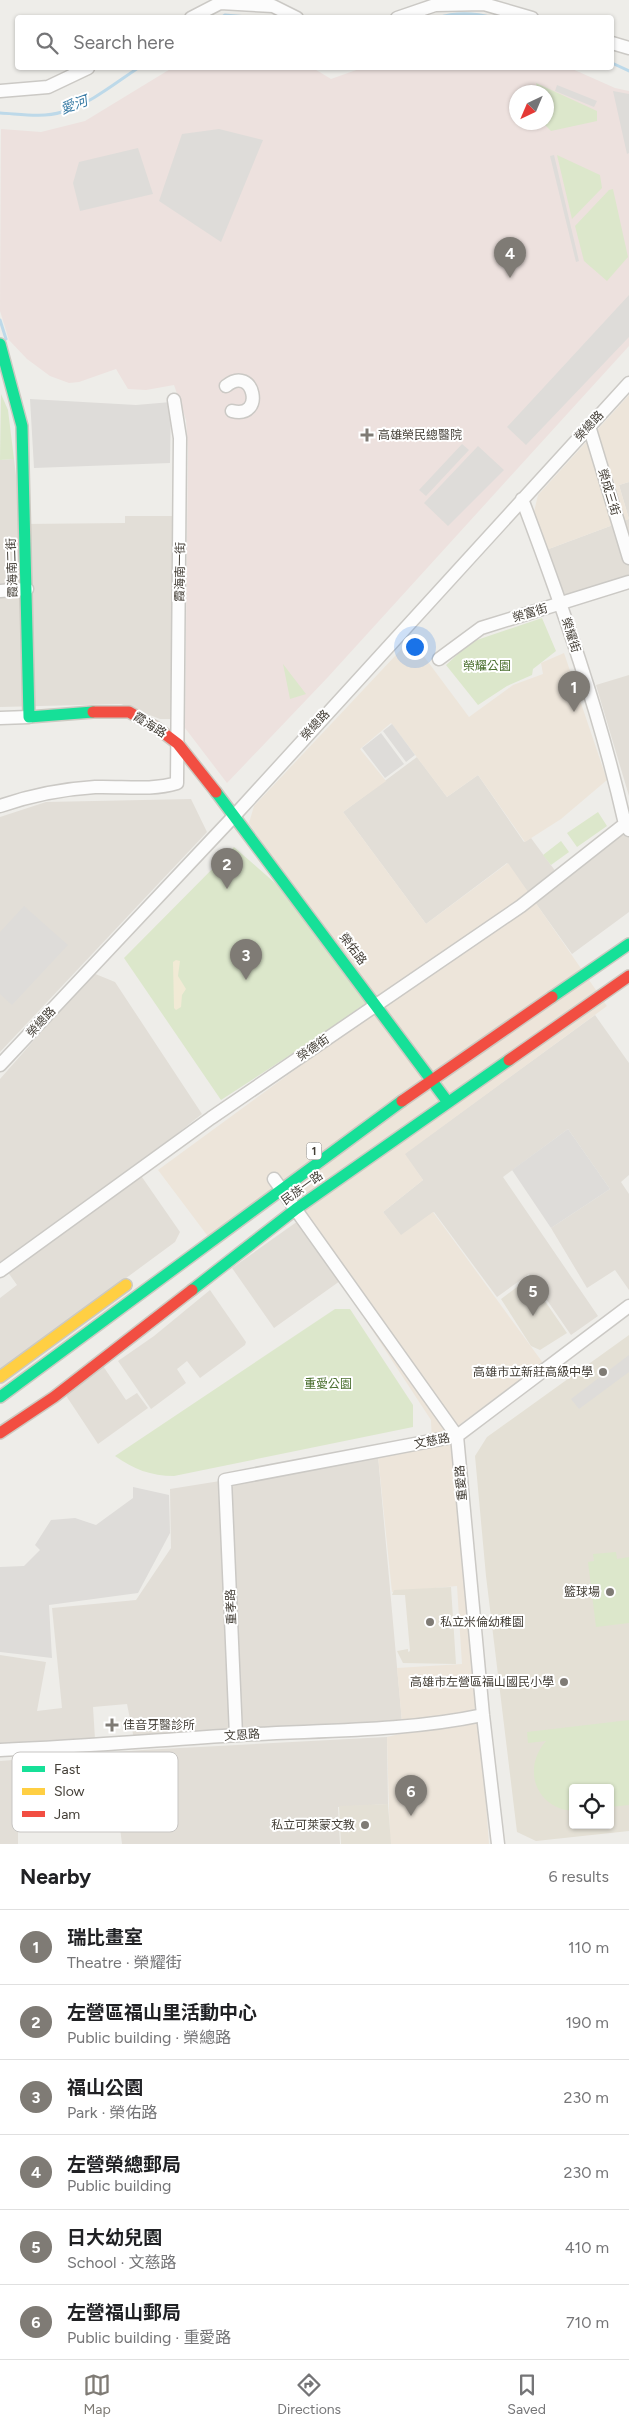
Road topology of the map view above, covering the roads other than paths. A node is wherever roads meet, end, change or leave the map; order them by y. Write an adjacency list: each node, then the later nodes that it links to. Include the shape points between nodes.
1 (197, 15): 2 (street, via 220,3 273,6)
2 (291, 15)
3 (406, 15): 4 (street, via 435,5 484,4)
4 (522, 15)
5 (614, 44): 6 (street)
6 (629, 48)
7 (84, 70): 8 (street, via 48,87)
8 (0, 91)
9 (0, 344): 10 (main road, 霞海南二街)
10 (3, 364): 19 (main road, 霞海南二街, via 22,426)
11 (629, 382): 15 (street, 榮總路)
12 (226, 386): 14 (street, via 241,381 253,391 253,401 248,409)
13 (174, 400): 25 (street, 霞海南一街, via 180,438)
14 (232, 411)
15 (589, 426): 16 (street, 榮總路); 17 (street, 榮成三街)
16 (522, 499): 21 (street, 榮耀街); 27 (street, 榮總路)
17 (629, 558)
18 (629, 582): 21 (street, 榮富街)
19 (27, 589): 20 (street); 23 (main road, 霞海南二街)
20 (0, 591)
21 (561, 603): 22 (street, 榮富街, via 481,628); 28 (street, 榮耀街, via 610,756)
22 (439, 659)
23 (29, 717): 24 (street, 霞海路); 25 (main road, 霞海路, via 98,711 129,712)
24 (0, 718)
25 (178, 744): 26 (street, 霞海南一街, via 177,783 161,787 95,787 41,793); 27 (main road, 霞海路)
26 (0, 806)
27 (234, 815): 31 (main road, 榮佑路); 33 (street, 榮總路)
28 (627, 827): 31 (street, 榮德街, via 514,911)
29 (629, 944): 34 (main road, 民族一路 / 1)
30 (629, 976): 38 (main road, 民族一路)
31 (377, 1004): 34 (main road, 榮佑路); 45 (street, 榮德街, via 211,1118)
32 (491, 1025): 34 (main road, 民族一路 / 1)
33 (0, 1065)
34 (428, 1075): 36 (main road, 榮佑路); 39 (main road, 民族一路 / 1); 42 (main road, 民族一路 / 1)
35 (450, 1082): 36 (main road)
36 (439, 1090): 37 (main road); 38 (main road, 榮佑路)
37 (428, 1098)
38 (447, 1101): 43 (main road, 民族一路)
39 (345, 1128)
40 (376, 1135): 42 (main road, 民族一路 / 1)
41 (286, 1170): 42 (main road, 民族一路 / 1)
42 (276, 1188): 43 (street); 44 (main road, 民族一路 / 1); 49 (main road, 民族一路 / 1)
43 (296, 1209): 50 (main road, 民族一路); 51 (street)
44 (237, 1237)
45 (0, 1271)
46 (134, 1280): 48 (main road)
47 (629, 1306): 51 (street, 文慈路)
48 (0, 1377)
49 (0, 1396)
50 (0, 1434)
51 (457, 1436): 52 (street, 文慈路); 53 (street, 重愛路)
52 (225, 1480): 54 (street, 重孝路)
53 (483, 1715): 54 (street, 文恩路, via 398,1728); 56 (street, 重愛路)
54 (236, 1735): 55 (street, 文恩路)
55 (0, 1750)
56 (498, 1844)

